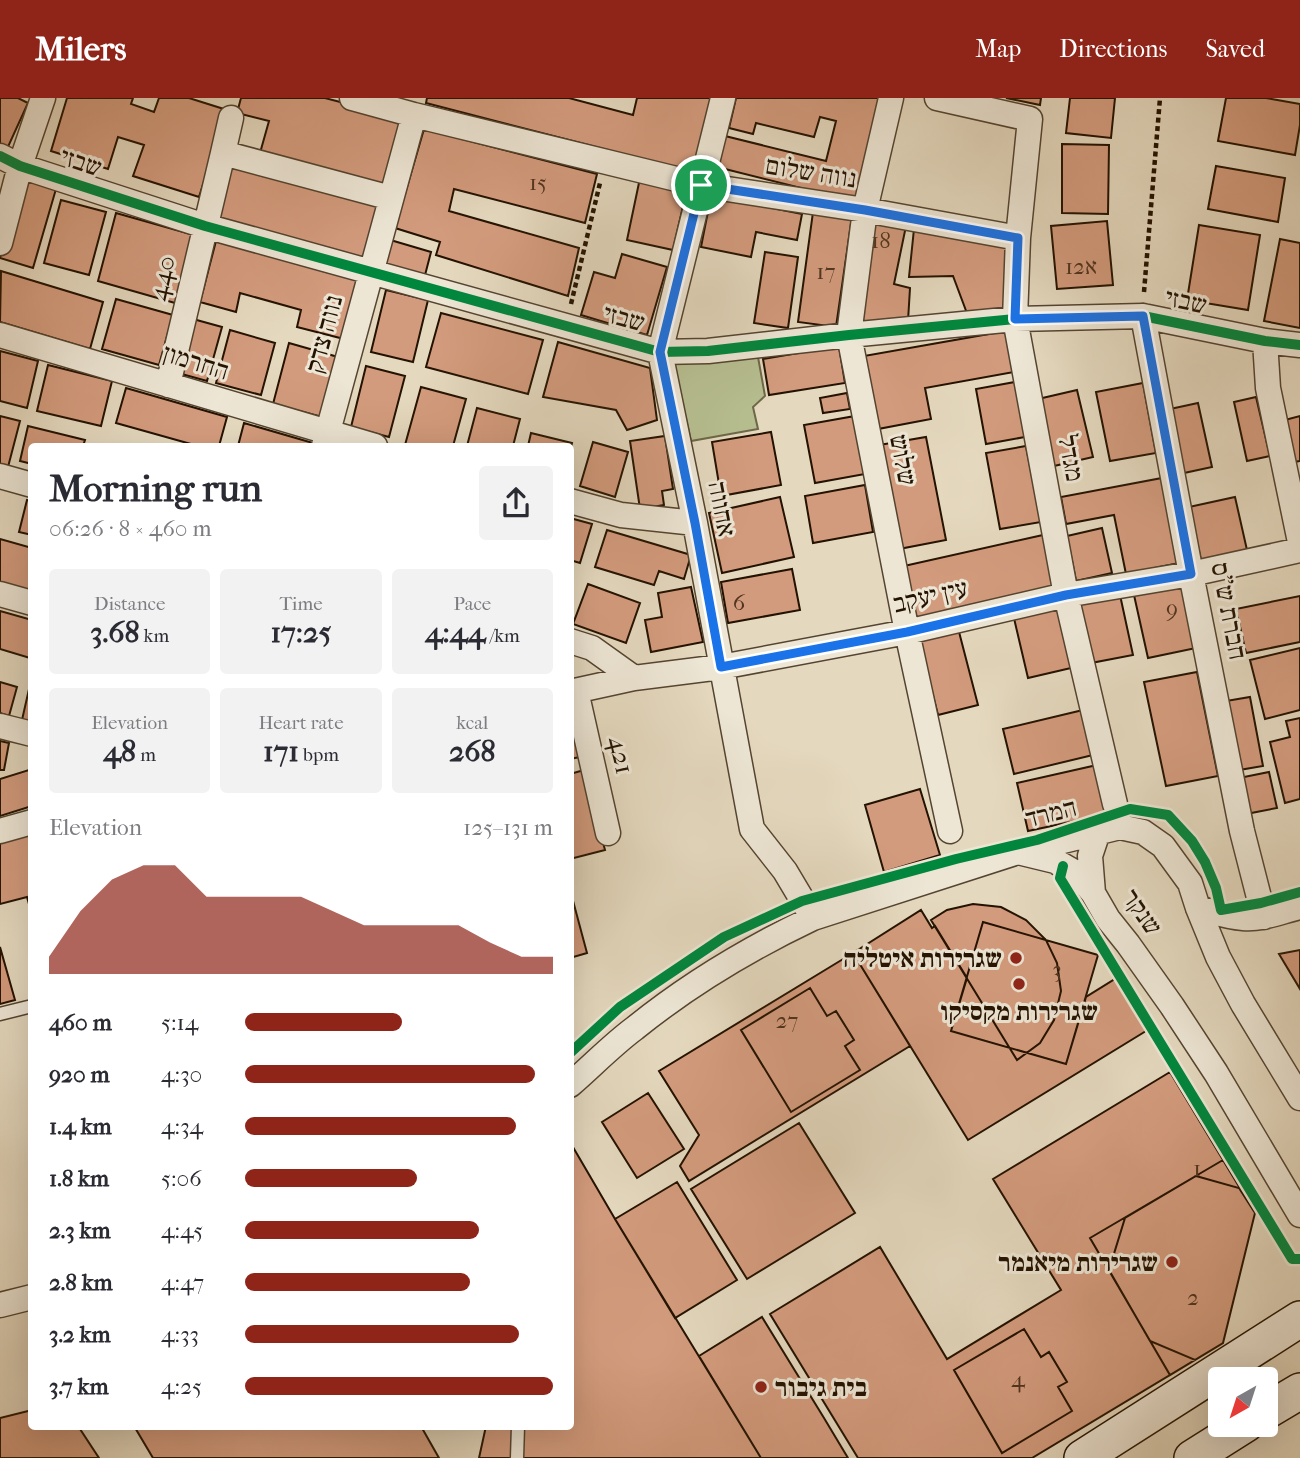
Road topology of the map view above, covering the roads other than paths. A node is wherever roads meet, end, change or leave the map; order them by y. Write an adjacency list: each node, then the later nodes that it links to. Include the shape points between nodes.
1 (43, 98): 9 (street)
2 (352, 98): 6 (street, נווה שלום)
3 (723, 98): 10 (street, אחווה)
4 (891, 98): 12 (street, שלוש)
5 (937, 98): 14 (street, מגדל, via 1030,119)
6 (414, 115): 10 (street, נווה שלום); 11 (street, נווה צדק)
7 (231, 118): 8 (street, 440)
8 (223, 153): 11 (street); 13 (street, 440)
9 (10, 161): 13 (street, שבזי); 15 (street)
10 (701, 185): 12 (street, נווה שלום); 23 (street, אחווה)
11 (391, 198): 16 (street, נווה צדק)
12 (865, 210): 14 (street, נווה שלום); 20 (street, שלוש)
13 (205, 226): 16 (street, שבזי); 24 (street, 440)
14 (1018, 238): 18 (street, מגדל)
15 (0, 243)
16 (371, 273): 23 (street, שבזי); 25 (street, נווה צדק)
17 (1143, 316): 18 (street, שבזי); 21 (street, שבזי); 33 (street, חברת ש"ס)
18 (1015, 319): 20 (street, שבזי); 35 (street, מגדל)
19 (0, 335): 24 (street, החרמון)
20 (849, 335): 23 (street, שבזי); 37 (street, שלוש)
21 (1265, 341): 22 (street, שבזי); 31 (street, via 1268,388)
22 (1300, 345)
23 (660, 352): 30 (street, אחווה)
24 (168, 385): 25 (street, החרמון)
25 (326, 440): 26 (street, החרמון)
26 (350, 443)
27 (0, 476): 28 (street)
28 (28, 484)
29 (574, 502): 30 (street, via 621,515)
30 (695, 523): 39 (street, אחווה)
31 (1300, 542)
32 (1300, 550): 33 (street, עין יעקב)
33 (1191, 574): 35 (street, עין יעקב); 55 (street, חברת ש"ס, via 1242,831)
34 (0, 594): 36 (street)
35 (1066, 595): 37 (street, עין יעקב); 45 (street, מגדל)
36 (28, 602)
37 (907, 632): 39 (street, עין יעקב); 48 (street, שלוש)
38 (574, 642): 40 (street, via 592,648)
39 (721, 667): 40 (street, עין יעקב); 56 (street, אחווה, via 752,829)
40 (634, 678): 41 (street, עין יעקב)
41 (574, 691)
42 (574, 695): 50 (street, 421)
43 (0, 726): 44 (street)
44 (28, 733)
45 (1115, 804)
46 (28, 823): 47 (street)
47 (0, 831)
48 (950, 831)
49 (1098, 832): 51 (street, המרד); 52 (street, שנקר, via 1090,856); 54 (street, שנקר, via 1120,827 1143,832 1163,846 1190,883)
50 (608, 833)
51 (1018, 852): 52 (street, המרד, via 1055,861 1076,873); 56 (street, המרד)
52 (1093, 893): 61 (street, שנקר, via 1216,1073)
53 (1300, 906): 55 (street)
54 (1198, 908): 55 (street, via 1246,919); 60 (street, שנקר, via 1218,957)
55 (1264, 916)
56 (813, 918): 59 (street, המרד, via 708,976 635,1027)
57 (28, 1007): 58 (lane)
58 (0, 1014)
59 (574, 1081)
60 (1300, 1098)
61 (1300, 1215)
62 (28, 1298): 63 (street)
63 (0, 1305)
64 (1300, 1319): 70 (main road)
65 (1300, 1391): 66 (main road)
66 (1278, 1404)
67 (518, 1430): 69 (lane)
68 (1222, 1441): 71 (main road)
69 (517, 1458)
70 (1082, 1458)
71 (1192, 1458)

